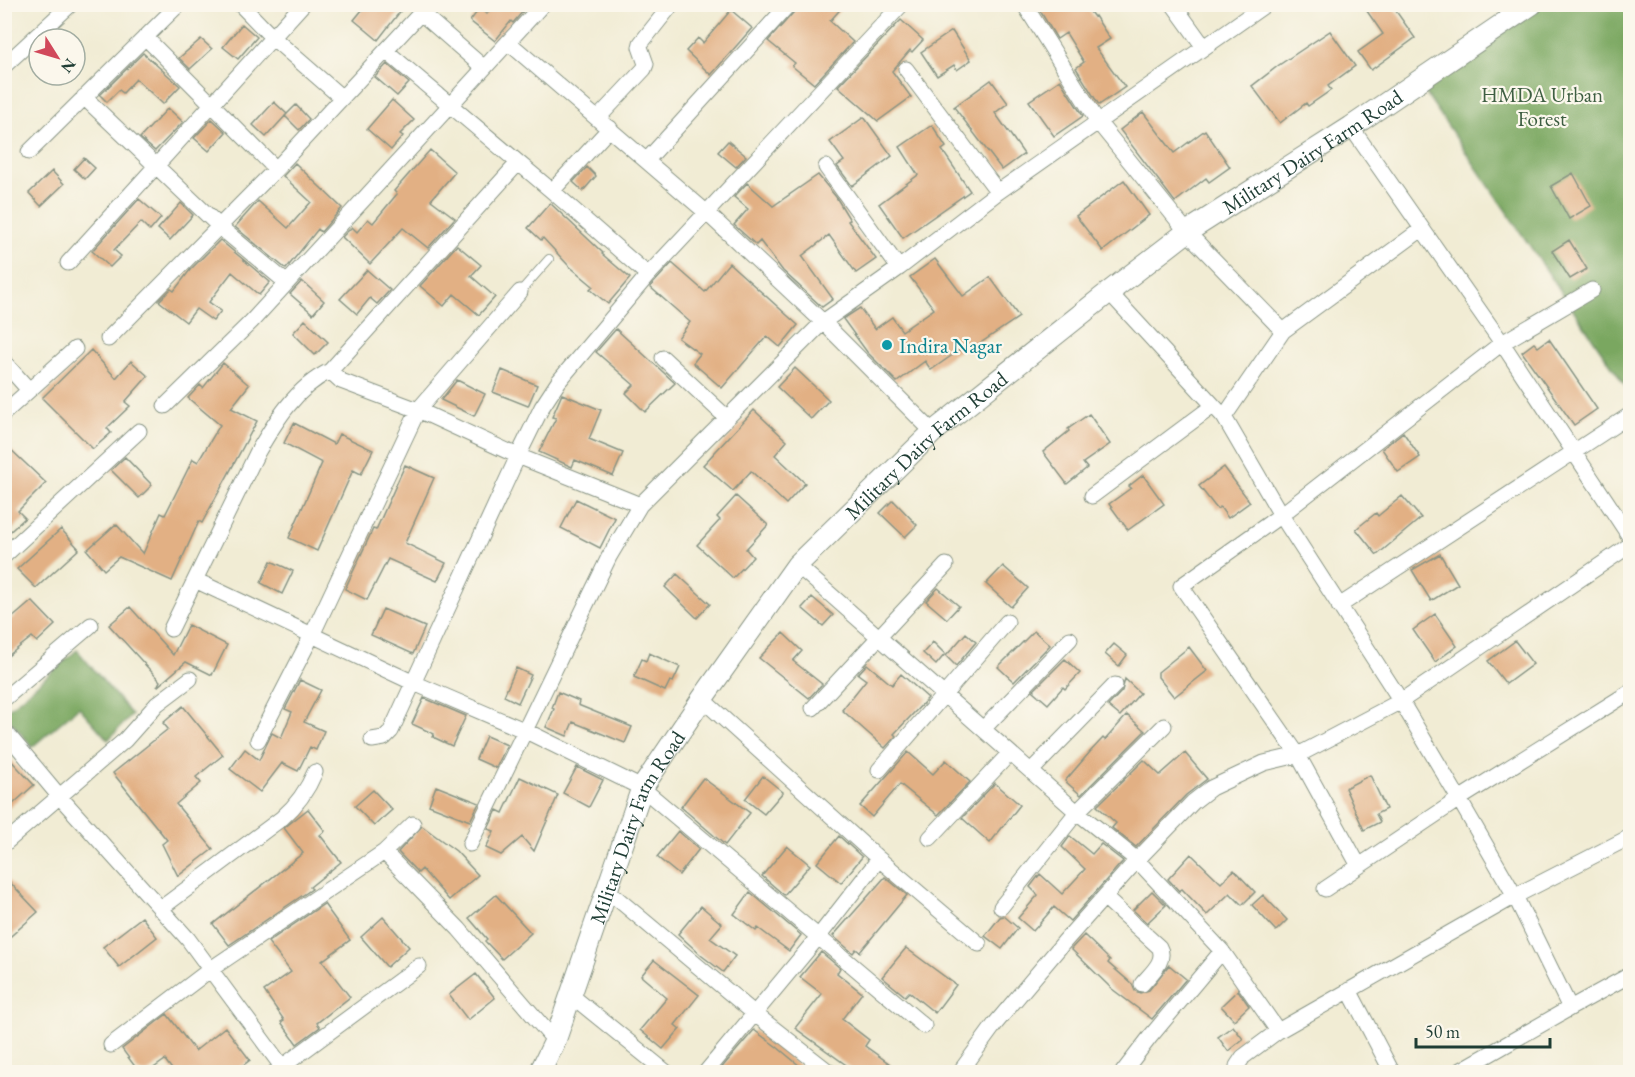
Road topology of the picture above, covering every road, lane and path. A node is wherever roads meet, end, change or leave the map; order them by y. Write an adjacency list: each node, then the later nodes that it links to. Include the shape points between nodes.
1 (71, 4): 19 (street)
2 (179, 4): 14 (street)
3 (240, 4): 15 (street)
4 (303, 4): 15 (street)
5 (543, 4): 16 (street)
6 (672, 4): 26 (street, via 641,42 644,69)
7 (789, 4): 31 (street)
8 (902, 4): 38 (street)
9 (1024, 4): 27 (street)
10 (1173, 4): 17 (street)
11 (1266, 4): 17 (street)
12 (1532, 4): 28 (main road, Military Dairy Farm Road)
13 (425, 9): 18 (street); 20 (street)
14 (145, 37): 22 (street); 24 (street)
15 (272, 37): 23 (street); 24 (street)
16 (508, 42): 20 (street); 26 (street)
17 (1204, 47): 27 (street)
18 (386, 51): 23 (street); 25 (street)
19 (4, 66)
20 (484, 68): 25 (street)
21 (906, 69): 37 (street)
22 (84, 97): 30 (street); 33 (street)
23 (342, 98): 35 (street)
24 (212, 103): 33 (street); 35 (street)
25 (450, 106): 32 (street); 46 (street)
26 (597, 118): 29 (street)
27 (1098, 122): 37 (street); 41 (street)
28 (1351, 127): 40 (street); 41 (main road, Military Dairy Farm Road)
29 (610, 128): 31 (street); 36 (street)
30 (29, 152)
31 (647, 160): 38 (street)
32 (518, 164): 36 (street); 57 (street)
33 (156, 167): 39 (street); 43 (street)
34 (826, 167): 44 (street)
35 (276, 169): 39 (street)
36 (552, 191): 45 (street)
37 (998, 192): 44 (street)
38 (707, 213): 45 (street); 50 (street)
39 (220, 227): 46 (street); 52 (street)
40 (1422, 229): 51 (street); 53 (street)
41 (1187, 232): 49 (main road, Military Dairy Farm Road); 51 (street)
42 (549, 260): 48 (lane)
43 (68, 263)
44 (899, 268): 50 (street)
45 (648, 275): 68 (street, via 559,381)
46 (287, 283): 59 (street)
47 (1592, 290): 53 (street)
48 (520, 292): 60 (street)
49 (1109, 292): 61 (street); 66 (main road, Military Dairy Farm Road)
50 (823, 322): 64 (street); 66 (street)
51 (1283, 331): 61 (street)
52 (108, 339)
53 (1502, 343): 67 (street); 71 (street)
54 (75, 349): 58 (street)
55 (663, 358): 64 (street)
56 (4, 362): 58 (street)
57 (330, 371): 60 (street, via 340,381); 77 (street, via 312,381 274,425)
58 (29, 390): 62 (street)
59 (165, 406)
60 (418, 410): 68 (street); 82 (street)
61 (1218, 411): 69 (street); 71 (street)
62 (4, 412)
63 (1630, 415): 67 (street)
64 (727, 418): 70 (street)
65 (139, 431): 74 (street)
66 (933, 432): 75 (main road, Military Dairy Farm Road)
67 (1573, 451): 72 (street); 78 (street)
68 (518, 456): 70 (street); 86 (street)
69 (1092, 496)
70 (640, 505): 97 (street, via 609,557)
71 (1281, 515): 78 (street); 101 (street, via 1181,586)
72 (1630, 537)
73 (1630, 545): 92 (street)
74 (4, 556)
75 (797, 565): 83 (street); 91 (main road, Military Dairy Farm Road)
76 (946, 565): 83 (street)
77 (195, 580): 81 (street); 82 (street)
78 (1339, 606): 92 (street)
79 (1007, 622): 89 (street)
80 (91, 625): 90 (street)
81 (171, 629)
82 (312, 635): 86 (street); 98 (street)
83 (879, 637): 89 (street); 93 (street)
84 (1070, 639): 95 (street)
85 (190, 679): 106 (street, via 157,704 125,740)
86 (414, 683): 97 (street); 99 (street, via 391,731 384,738)
87 (1115, 685): 103 (street)
88 (1630, 692): 107 (street)
89 (944, 695): 95 (street); 102 (street)
90 (4, 699)
91 (702, 699): 105 (main road, Military Dairy Farm Road); 115 (street)
92 (1401, 701): 101 (street); 107 (street)
93 (813, 708)
94 (1164, 726): 108 (street)
95 (983, 729): 100 (street)
96 (4, 730): 106 (street)
97 (526, 731): 105 (street); 113 (street)
98 (258, 740)
99 (372, 740)
100 (1010, 753): 103 (street); 111 (street)
101 (1298, 755): 116 (street, via 1264,763 1211,788); 117 (street)
102 (879, 770)
103 (1031, 771): 108 (street)
104 (315, 772): 123 (street, via 296,806)
105 (642, 788): 119 (main road, Military Dairy Farm Road); 124 (street)
106 (60, 797): 112 (street); 123 (street)
107 (1459, 799): 117 (street); 120 (street)
108 (1077, 812): 116 (street); 122 (street)
109 (413, 824): 114 (street)
110 (1630, 837): 120 (street)
111 (930, 838)
112 (4, 844)
113 (470, 844)
114 (384, 852): 128 (street); 137 (street, via 459,929)
115 (879, 859): 124 (street); 125 (street)
116 (1137, 860): 121 (street); 126 (street)
117 (1359, 866): 118 (street)
118 (1325, 889)
119 (607, 890): 132 (main road, Military Dairy Farm Road); 134 (street)
120 (1515, 896): 131 (street); 133 (street)
121 (1104, 897): 130 (street, via 1162,953); 144 (street, via 995,1024)
122 (1001, 907)
123 (160, 909): 128 (street)
124 (819, 936): 134 (street); 135 (street)
125 (979, 944)
126 (1222, 951): 136 (street); 145 (street)
127 (419, 966): 139 (street)
128 (211, 969): 138 (street); 139 (street)
129 (1630, 975): 133 (street)
130 (1142, 984)
131 (1349, 990): 136 (street); 147 (street)
132 (572, 996): 137 (main road, Military Dairy Farm Road); 141 (street)
133 (1570, 1008): 148 (street)
134 (755, 1014): 142 (street); 143 (street)
135 (924, 1026)
136 (1278, 1031): 146 (street, via 1242,1057)
137 (555, 1041): 140 (main road, Military Dairy Farm Road)
138 (111, 1045)
139 (281, 1071)
140 (540, 1072)
141 (666, 1072)
142 (706, 1072)
143 (829, 1072)
144 (960, 1072)
145 (1123, 1072)
146 (1238, 1072)
147 (1392, 1072)
148 (1458, 1072)

